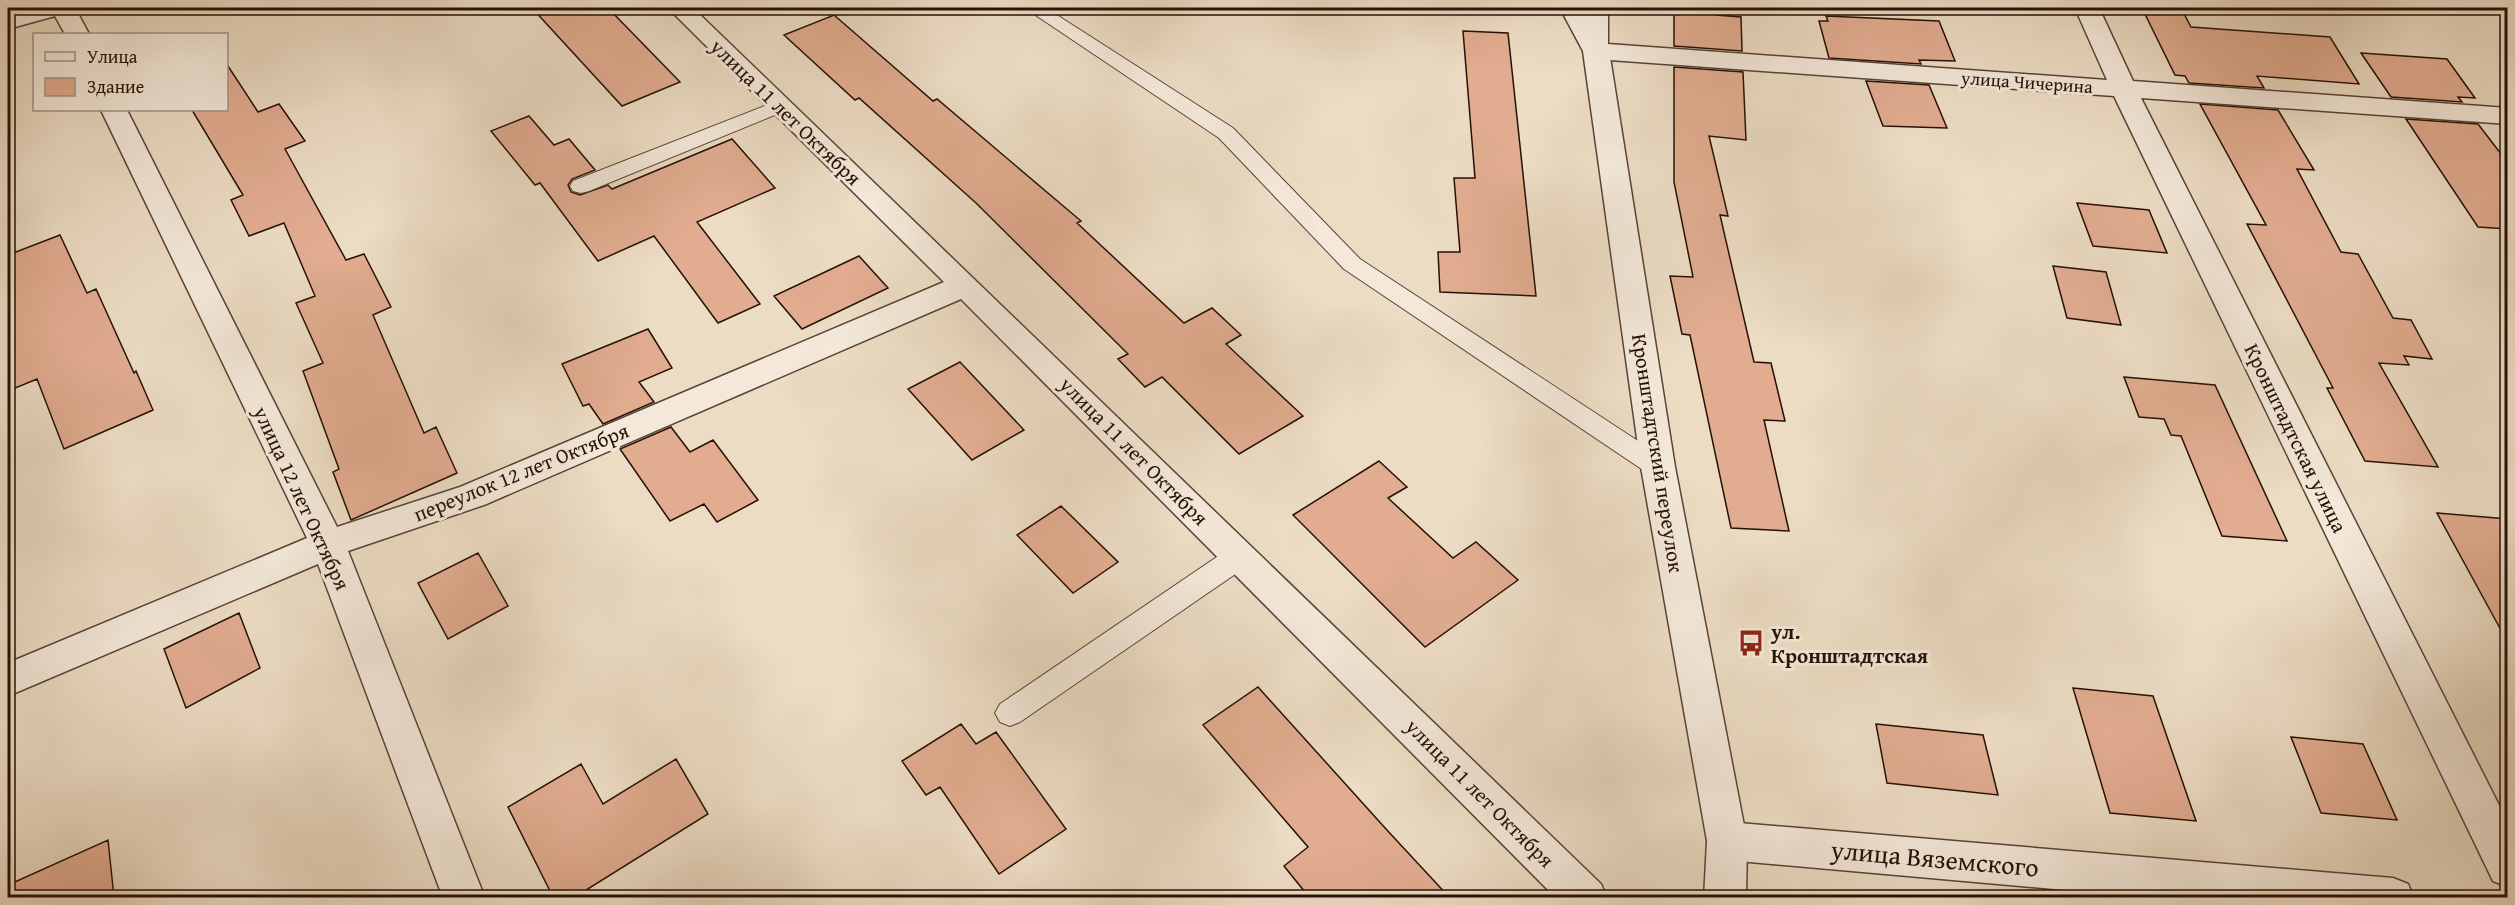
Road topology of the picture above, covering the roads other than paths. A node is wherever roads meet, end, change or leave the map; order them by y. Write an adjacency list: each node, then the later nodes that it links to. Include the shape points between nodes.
1 (54, 8): 8 (street)
2 (63, 8): 9 (street)
3 (680, 8): 12 (street, улица 11 лет Октября)
4 (1034, 8): 17 (lane, via 1226,133 1352,264)
5 (1572, 8): 10 (street)
6 (1596, 8): 10 (street, Кронштадтский переулок)
7 (2087, 8): 11 (street, Кронштадтская улица)
8 (8, 22)
9 (76, 33)
10 (1596, 51): 11 (street, улица Чичерина); 17 (street, Кронштадтский переулок)
11 (2124, 89): 14 (street, улица Чичерина); 23 (street, Кронштадтская улица)
12 (780, 106): 15 (lane); 16 (street, улица 11 лет Октября)
13 (114, 111): 18 (street, улица 12 лет Октября)
14 (2508, 116)
15 (581, 186)
16 (965, 285): 18 (street, переулок 12 лет Октября, via 472,496); 19 (street, улица 11 лет Октября)
17 (1658, 467): 22 (street, Кронштадтский переулок)
18 (328, 544): 20 (street, переулок 12 лет Октября); 24 (street, улица 12 лет Октября)
19 (1240, 556): 21 (lane); 25 (street, улица 11 лет Октября)
20 (8, 680)
21 (1010, 712)
22 (1727, 841): 26 (street, Кронштадтский переулок); 27 (street, улица Вяземского)
23 (2508, 867)
24 (464, 897)
25 (1586, 897)
26 (1725, 897)
27 (2393, 897)

